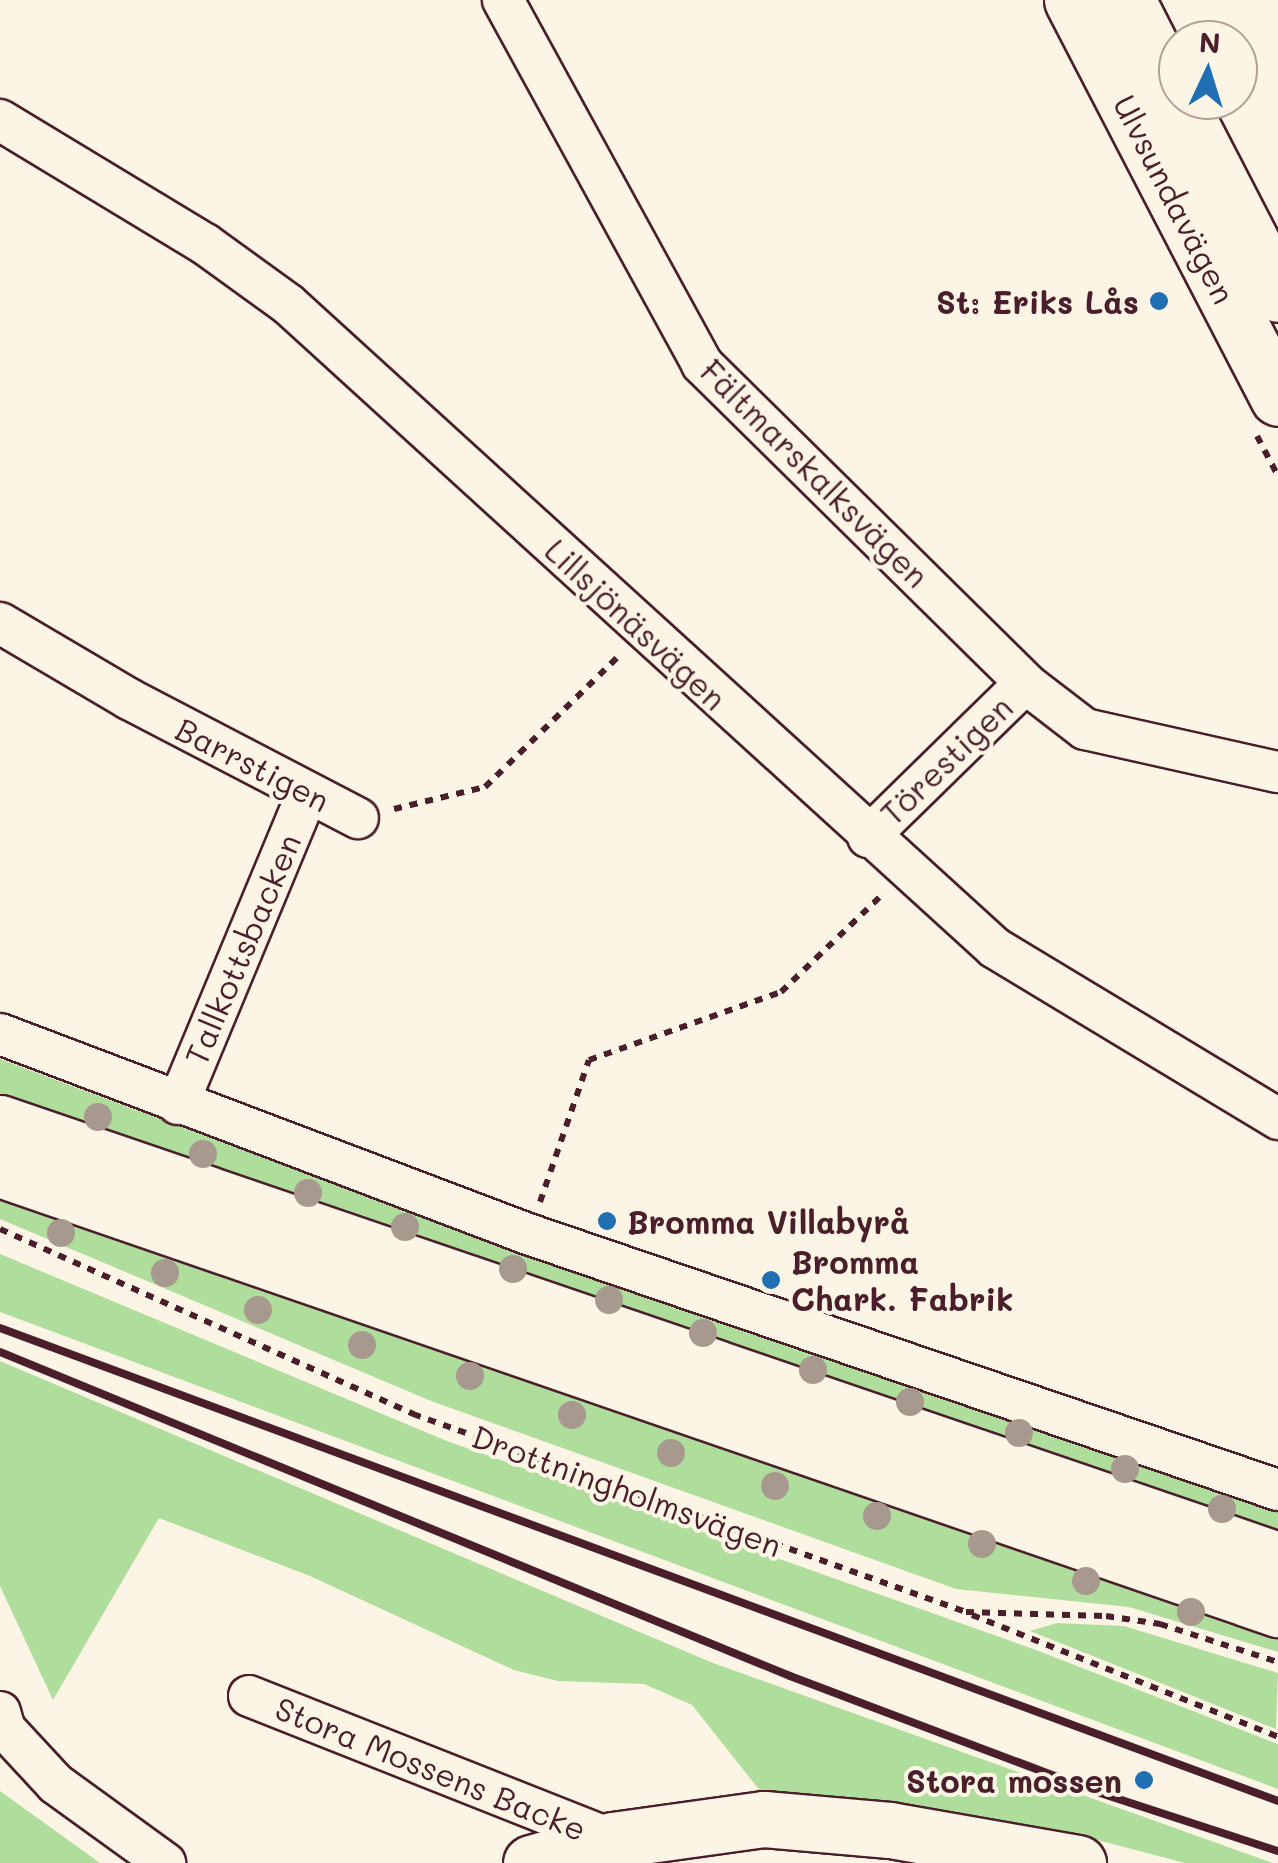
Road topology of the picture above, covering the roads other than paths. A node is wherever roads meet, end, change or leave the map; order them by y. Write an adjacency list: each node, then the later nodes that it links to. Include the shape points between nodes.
1 (503, 0): 10 (street, Fältmarskalksvägen, via 702,364)
2 (1072, 0): 8 (main road, Ulvsundavägen)
3 (1126, 0): 4 (main road, Ulvsundavägen)
4 (1158, 62)
5 (0, 120): 14 (street, Lillsjönäsvägen, via 204,244 288,304)
6 (1188, 120): 7 (main road, Ulvsundavägen)
7 (1278, 294)
8 (1278, 398)
9 (0, 623): 12 (street, Barrstigen)
10 (1025, 683): 11 (street, Fältmarskalksvägen, via 1086,730); 14 (street, Törestigen)
11 (1278, 772)
12 (307, 794): 13 (street, Barrstigen); 16 (street, Tallkottsbacken)
13 (358, 818)
14 (868, 836): 17 (street, Lillsjönäsvägen, via 995,948)
15 (0, 1034): 16 (street)
16 (178, 1104): 20 (street, via 528,1234)
17 (1278, 1119)
18 (0, 1122): 21 (main road)
19 (0, 1169): 22 (main road)
20 (1278, 1490)
21 (1278, 1560)
22 (1278, 1608)
23 (249, 1696): 25 (street, Stora Mossens Backe)
24 (0, 1712): 26 (street, via 5,1729 56,1784)
25 (614, 1840): 27 (main road, Stora Mossens Backe); 28 (main road, Stora Mossens Backe, via 764,1819 890,1830)
26 (164, 1863)
27 (532, 1863)
28 (1078, 1863)

